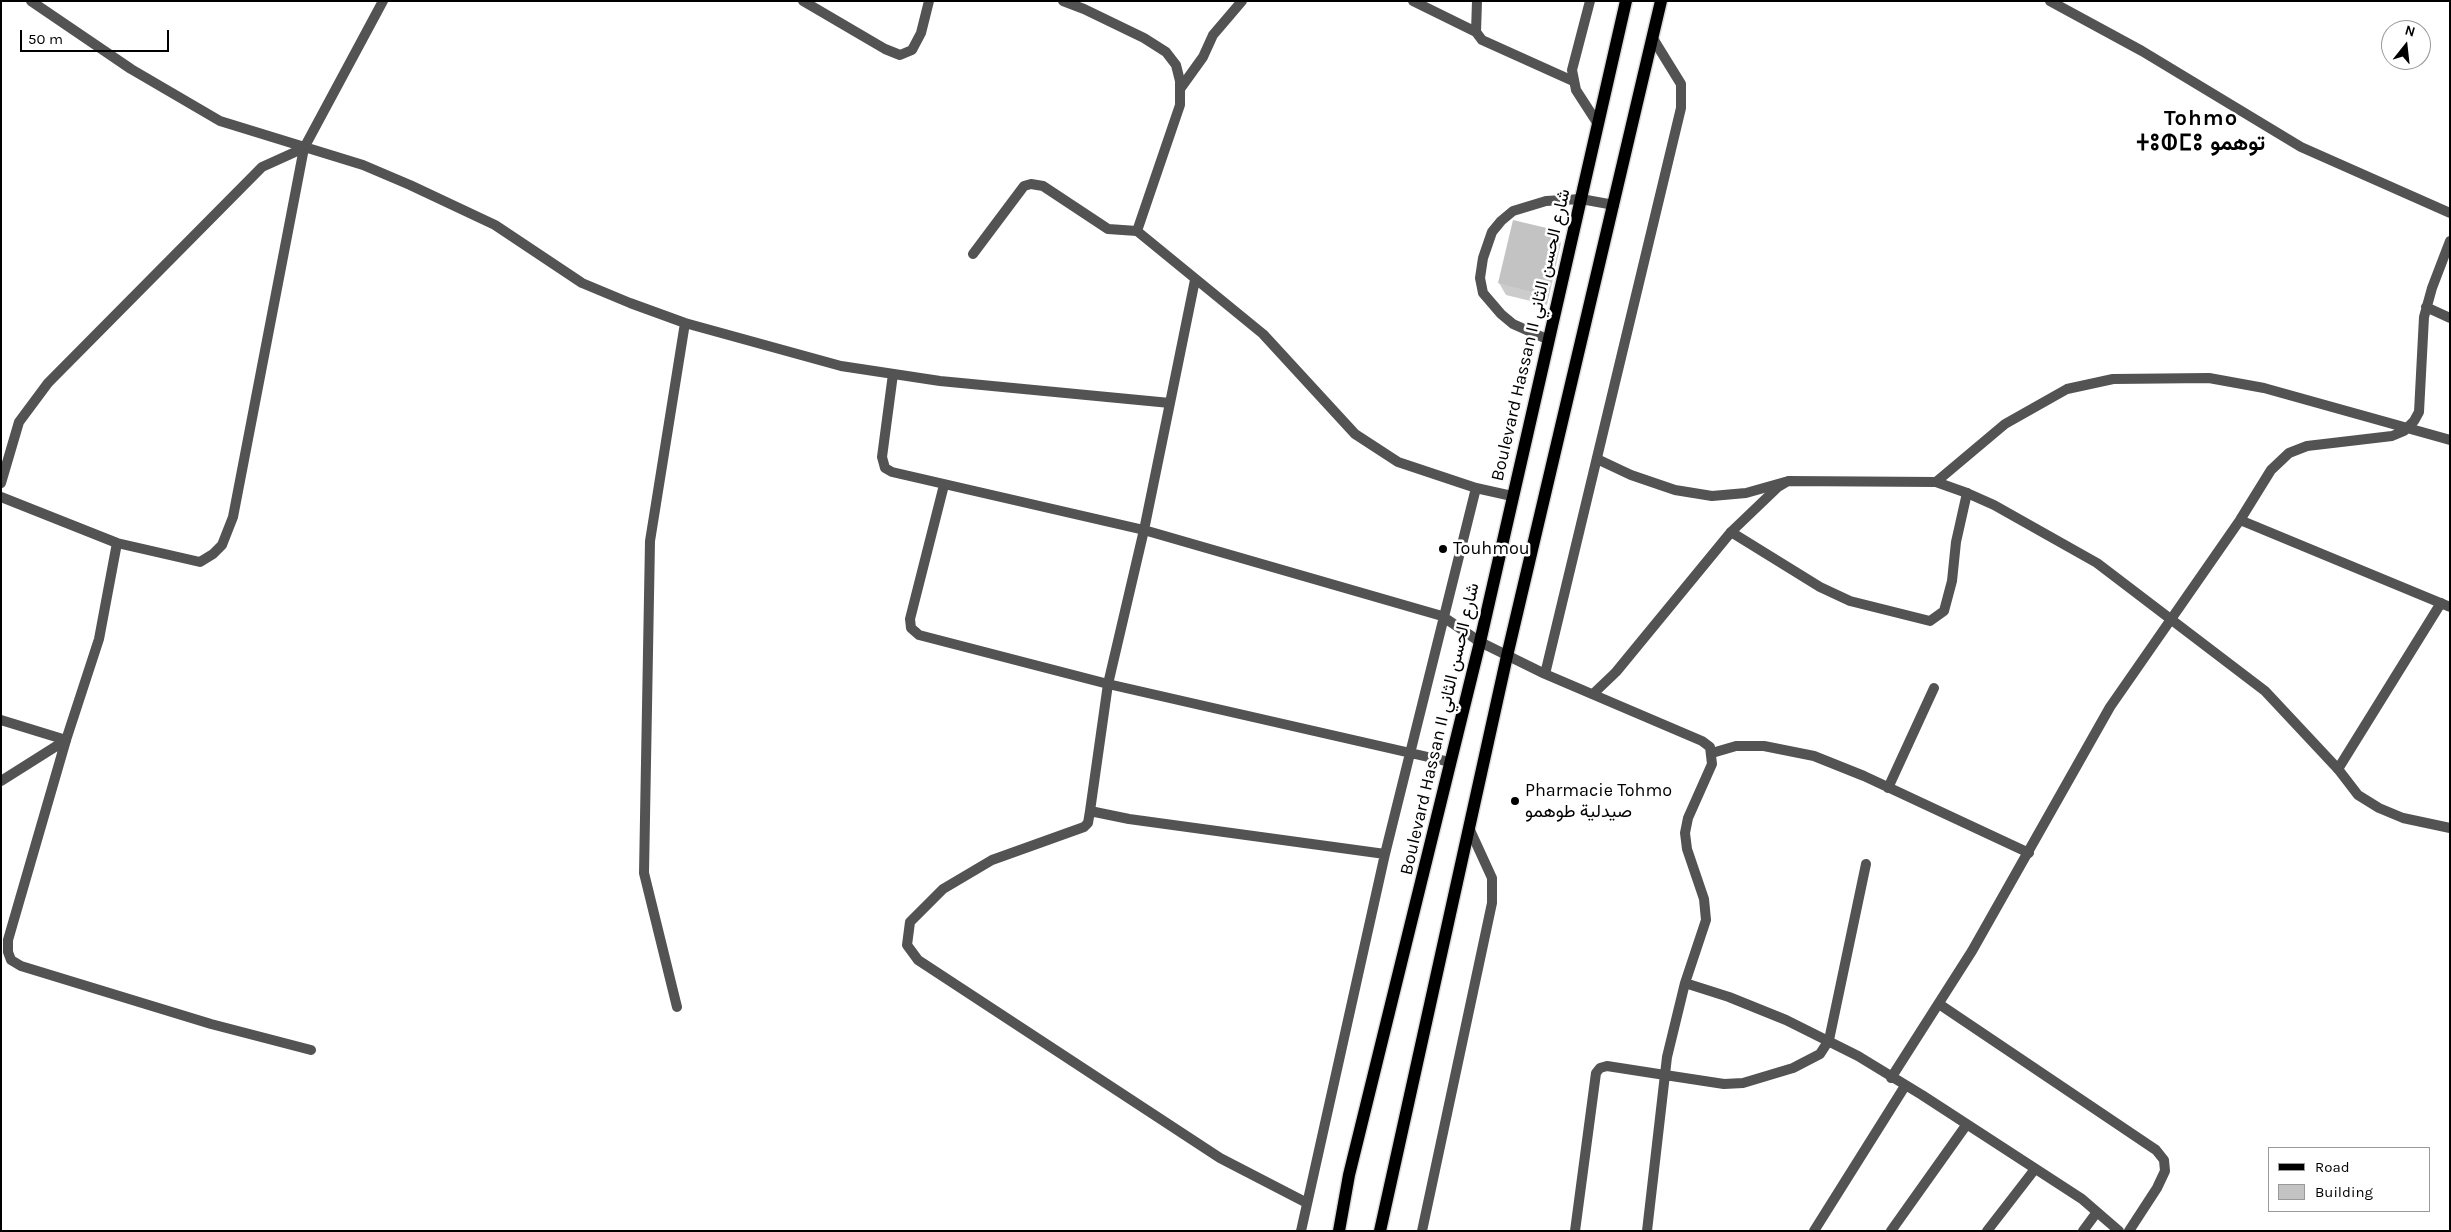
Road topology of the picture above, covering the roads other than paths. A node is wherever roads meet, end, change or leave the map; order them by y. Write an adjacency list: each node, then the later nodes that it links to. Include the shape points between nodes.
1 (31, 1): 18 (street, via 131,69 220,122)
2 (383, 1): 18 (street)
3 (803, 1): 4 (street, via 900,55 912,50 921,33)
4 (929, 1)
5 (1063, 1): 16 (street, via 1084,8 1166,52 1176,65)
6 (1242, 1): 16 (street, via 1213,35 1203,57)
7 (1413, 1): 13 (street)
8 (1478, 1): 13 (street)
9 (1590, 1): 15 (street, via 1572,70)
10 (1626, 1): 17 (main road, Boulevard Hassan II شارع الحسن الثاني)
11 (1661, 1): 14 (main road)
12 (2050, 1): 21 (street, via 2142,51 2301,147)
13 (1476, 32): 15 (street, via 1482,40)
14 (1652, 37): 20 (main road); 34 (street, via 1681,84 1681,108)
15 (1573, 81): 17 (street)
16 (1180, 89): 22 (street, via 1180,105)
17 (1598, 124): 19 (main road, Boulevard Hassan II شارع الحسن الثاني)
18 (304, 148): 28 (street, via 363,165 410,185 494,225 582,283); 37 (street, via 262,167 48,383 19,422); 46 (street, via 233,517 222,545 200,562)
19 (1581, 199): 20 (street); 29 (main road, Boulevard Hassan II شارع الحسن الثاني); 29 (street, via 1546,201 1513,211 1492,232 1484,258 1480,278 1488,302 1513,324)
20 (1614, 205): 51 (main road)
21 (2450, 213)
22 (1137, 231): 24 (street, via 1108,229 1043,186 1031,184 1024,186); 25 (street)
23 (2450, 241): 26 (street)
24 (973, 254)
25 (1195, 280): 31 (street); 39 (street, via 1263,334 1355,434 1398,462)
26 (2426, 306): 27 (street); 32 (street, via 2420,348 2419,412)
27 (2450, 318)
28 (685, 323): 30 (street, via 841,366); 72 (street, via 650,541 644,873)
29 (1549, 340): 41 (main road, Boulevard Hassan II شارع الحسن الثاني)
30 (893, 374): 31 (street); 38 (street, via 882,457 885,468)
31 (1170, 403): 44 (street)
32 (2408, 427): 33 (street); 36 (street, via 2264,388 2209,378 2113,378 2067,389 2005,424); 43 (street, via 2392,436 2307,446 2289,453 2271,470)
33 (2450, 440)
34 (1596, 459): 35 (street, via 1675,490 1712,496 1746,493); 52 (street)
35 (1788, 482): 36 (street); 45 (street, via 1766,497)
36 (1936, 482): 40 (street)
37 (1, 483)
38 (944, 485): 44 (street); 53 (street, via 910,620 911,628 919,635)
39 (1476, 488): 41 (street); 48 (street)
40 (1967, 493): 45 (street, via 1944,611 1930,621 1850,602); 49 (street, via 2097,563)
41 (1512, 496): 50 (main road, Boulevard Hassan II شارع الحسن الثاني)
42 (1, 497): 46 (street)
43 (2240, 520): 47 (street); 49 (street)
44 (1144, 530): 48 (street); 53 (street)
45 (1731, 532): 55 (street, via 1616,672)
46 (117, 543): 57 (street, via 99,639)
47 (2446, 605): 61 (street)
48 (1442, 616): 50 (street); 58 (street)
49 (2171, 621): 61 (street, via 2265,691); 68 (street, via 2110,708)
50 (1480, 642): 51 (street); 60 (main road, Boulevard Hassan II شارع الحسن الثاني)
51 (1508, 656): 52 (street); 66 (main road)
52 (1545, 674): 55 (street)
53 (1108, 684): 58 (street); 64 (street)
54 (1934, 688): 63 (street)
55 (1593, 694): 59 (street, via 1702,741)
56 (1, 720): 57 (street)
57 (66, 740): 62 (street); 74 (street, via 8,940 12,960 21,966 211,1024)
58 (1409, 753): 60 (street); 67 (street)
59 (1712, 753): 63 (street, via 1736,746 1789,750 1814,756); 70 (street, via 1712,764 1688,818 1685,834 1706,910 1704,927)
60 (1450, 762): 83 (main road, Boulevard Hassan II شارع الحسن الثاني, via 1349,1175)
61 (2338, 769): 65 (street, via 2358,795 2378,808 2403,818)
62 (1, 781)
63 (1888, 788): 68 (street)
64 (1090, 811): 67 (street); 80 (street, via 1084,827 992,860 943,888 910,922 907,945 918,960 1220,1158)
65 (2450, 828)
66 (1470, 830): 84 (main road); 85 (street, via 1492,878 1492,903)
67 (1384, 854): 80 (street)
68 (2029, 854): 71 (street)
69 (1866, 864): 73 (street)
70 (1685, 983): 73 (street, via 1737,1000); 75 (street)
71 (1939, 1004): 76 (street); 93 (street, via 2156,1150 2164,1160 2164,1171 2157,1188)
72 (677, 1007)
73 (1829, 1040): 75 (street, via 1820,1054 1812,1059 1743,1083 1724,1084); 76 (street)
74 (311, 1050)
75 (1665, 1075): 86 (street, via 1607,1066 1596,1073); 87 (street)
76 (1892, 1078): 77 (street)
77 (1905, 1086): 78 (street); 88 (street)
78 (1968, 1124): 79 (street); 89 (street)
79 (2035, 1169): 81 (street); 90 (street)
80 (1307, 1204): 82 (street)
81 (2097, 1212): 91 (street); 92 (street)
82 (1301, 1231)
83 (1339, 1231)
84 (1380, 1231)
85 (1423, 1231)
86 (1575, 1231)
87 (1647, 1231)
88 (1814, 1231)
89 (1891, 1231)
90 (1987, 1231)
91 (2083, 1231)
92 (2119, 1231)
93 (2129, 1231)

